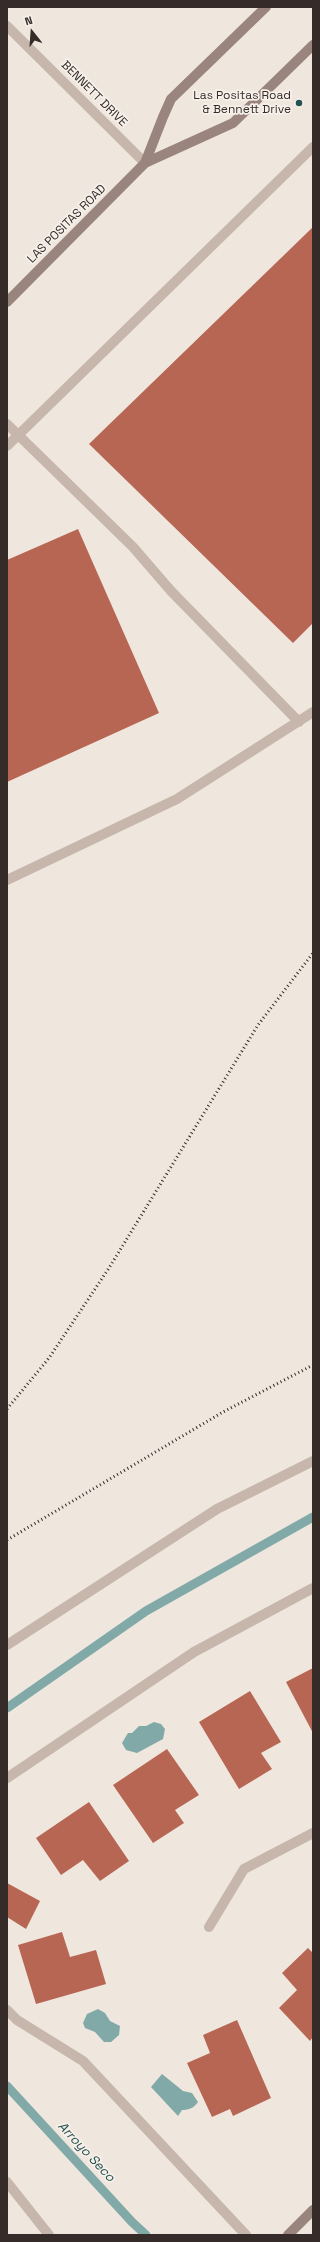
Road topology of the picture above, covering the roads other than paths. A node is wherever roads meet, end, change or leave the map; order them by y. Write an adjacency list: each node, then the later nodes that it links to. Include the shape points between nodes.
1 (266, 7): 5 (main road, LAS POSITAS ROAD, via 172,99)
2 (7, 26): 5 (street, BENNETT DRIVE)
3 (313, 46): 5 (main road, LAS POSITAS ROAD, via 233,123)
4 (313, 147): 8 (street)
5 (145, 163): 6 (main road, LAS POSITAS ROAD)
6 (7, 302)
7 (7, 424): 8 (street)
8 (18, 435): 9 (street); 11 (street, via 133,547 171,591)
9 (7, 446)
10 (313, 712): 11 (street)
11 (299, 722): 12 (street, via 177,800)
12 (7, 880)
13 (313, 1462): 15 (street, via 217,1509)
14 (313, 1588): 16 (street, via 194,1652)
15 (7, 1645)
16 (7, 1778)
17 (313, 1834): 18 (street, via 244,1869)
18 (209, 1927)
19 (7, 2010): 23 (street, via 17,2020 83,2061)
20 (7, 2182): 22 (street)
21 (313, 2210): 24 (main road)
22 (49, 2235)
23 (246, 2235)
24 (288, 2235)

